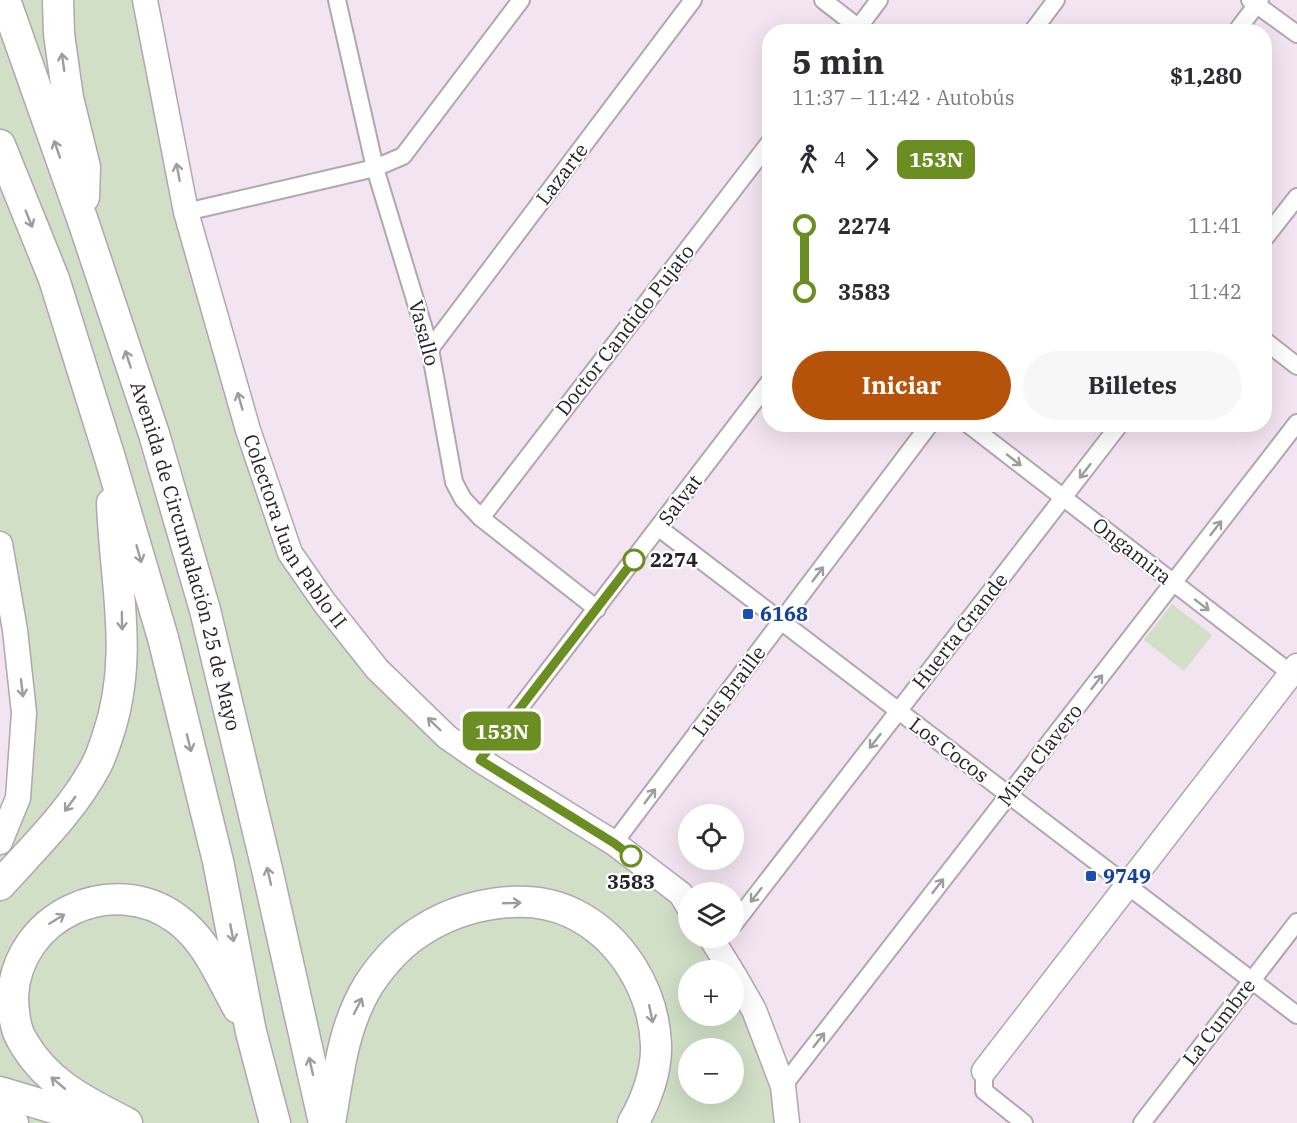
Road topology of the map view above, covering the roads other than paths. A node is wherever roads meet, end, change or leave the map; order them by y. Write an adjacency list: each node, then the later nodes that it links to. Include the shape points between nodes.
1 (5, 0): 21 (highway, Avenida de Circunvalación 25 de Mayo, one-way to 1)
2 (58, 0): 21 (highway, one-way to 2, via 85,167 68,98)
3 (145, 0): 20 (main road, Colectora Juan Pablo II, one-way to 3)
4 (337, 0): 18 (street, Vasallo)
5 (520, 0): 18 (street, via 403,156)
6 (693, 0): 24 (street, Lazarte)
7 (823, 0): 11 (street)
8 (879, 0): 12 (street)
9 (1056, 0): 13 (street)
10 (1256, 2): 14 (street); 15 (street)
11 (852, 24)
12 (863, 24)
13 (1038, 24)
14 (1241, 24)
15 (1297, 34)
16 (0, 145): 31 (highway, one-way to 31, via 54,279)
17 (762, 152): 33 (street, Doctor Candido Pujato)
18 (375, 168): 20 (street); 24 (street, Vasallo)
19 (1297, 197): 22 (street)
20 (186, 212): 41 (main road, Colectora Juan Pablo II, one-way to 20, via 447,737 377,669 290,553 248,430)
21 (84, 224): 62 (highway, Avenida de Circunvalación 25 de Mayo, one-way to 21, via 205,610 154,434)
22 (1272, 228)
23 (1272, 346): 25 (street)
24 (430, 349): 33 (street, Vasallo, via 454,482)
25 (1297, 366)
26 (762, 392): 34 (street, Salvat)
27 (1297, 423): 36 (street, Mina Clavero, one-way to 27)
28 (924, 432): 38 (street, Luis Braille, one-way to 28)
29 (978, 432): 32 (street, Ongamira, one-way to 32)
30 (1114, 432): 32 (street, Huerta Grande, one-way to 32)
31 (111, 458): 45 (highway, one-way to 45, via 123,661 114,716 98,763 70,806); 53 (highway, one-way to 53, via 164,638 218,861)
32 (1064, 498): 36 (street, Ongamira); 40 (street, Huerta Grande)
33 (481, 518): 37 (street, Vasallo)
34 (659, 528): 37 (street, Salvat); 38 (street, Los Cocos)
35 (0, 544): 43 (main road, one-way to 43, via 24,713 18,798)
36 (1174, 583): 39 (street, Ongamira, one-way to 39); 42 (street, Mina Clavero, one-way to 36)
37 (597, 609): 41 (street, Salvat)
38 (782, 622): 40 (street, Los Cocos); 44 (street, Luis Braille, one-way to 38)
39 (1295, 672): 46 (main road)
40 (898, 711): 42 (street, Los Cocos); 48 (street, Huerta Grande, one-way to 48)
41 (480, 760): 44 (main road, Colectora Juan Pablo II)
42 (1009, 795): 46 (street, Los Cocos); 55 (street, Mina Clavero, one-way to 42)
43 (0, 842)
44 (614, 843): 47 (main road, Colectora Juan Pablo II)
45 (0, 885)
46 (1127, 886): 50 (street, Los Cocos); 54 (main road)
47 (678, 892)
48 (744, 911)
49 (1297, 922): 50 (street, La Cumbre)
50 (1252, 980): 52 (street, Los Cocos); 67 (street, La Cumbre)
51 (744, 992): 55 (main road)
52 (1297, 1015)
53 (251, 1032): 60 (highway, one-way to 53, via 57,1084 20,1038 13,1007 14,981 26,950 49,923 81,904 119,898 151,904 177,918 202,941); 61 (highway)
54 (984, 1071): 66 (street, via 984,1091)
55 (783, 1086): 65 (main road)
56 (0, 1092): 59 (highway)
57 (0, 1119): 58 (highway)
58 (13, 1123)
59 (102, 1123)
60 (127, 1123)
61 (275, 1123)
62 (324, 1123)
63 (330, 1123): 64 (highway, one-way to 64, via 342,1045 369,984 391,956 423,929 463,911 501,903 536,902 572,912 603,933 640,981 651,1010 656,1046 652,1080)
64 (633, 1123)
65 (787, 1123)
66 (1024, 1123)
67 (1142, 1123)

